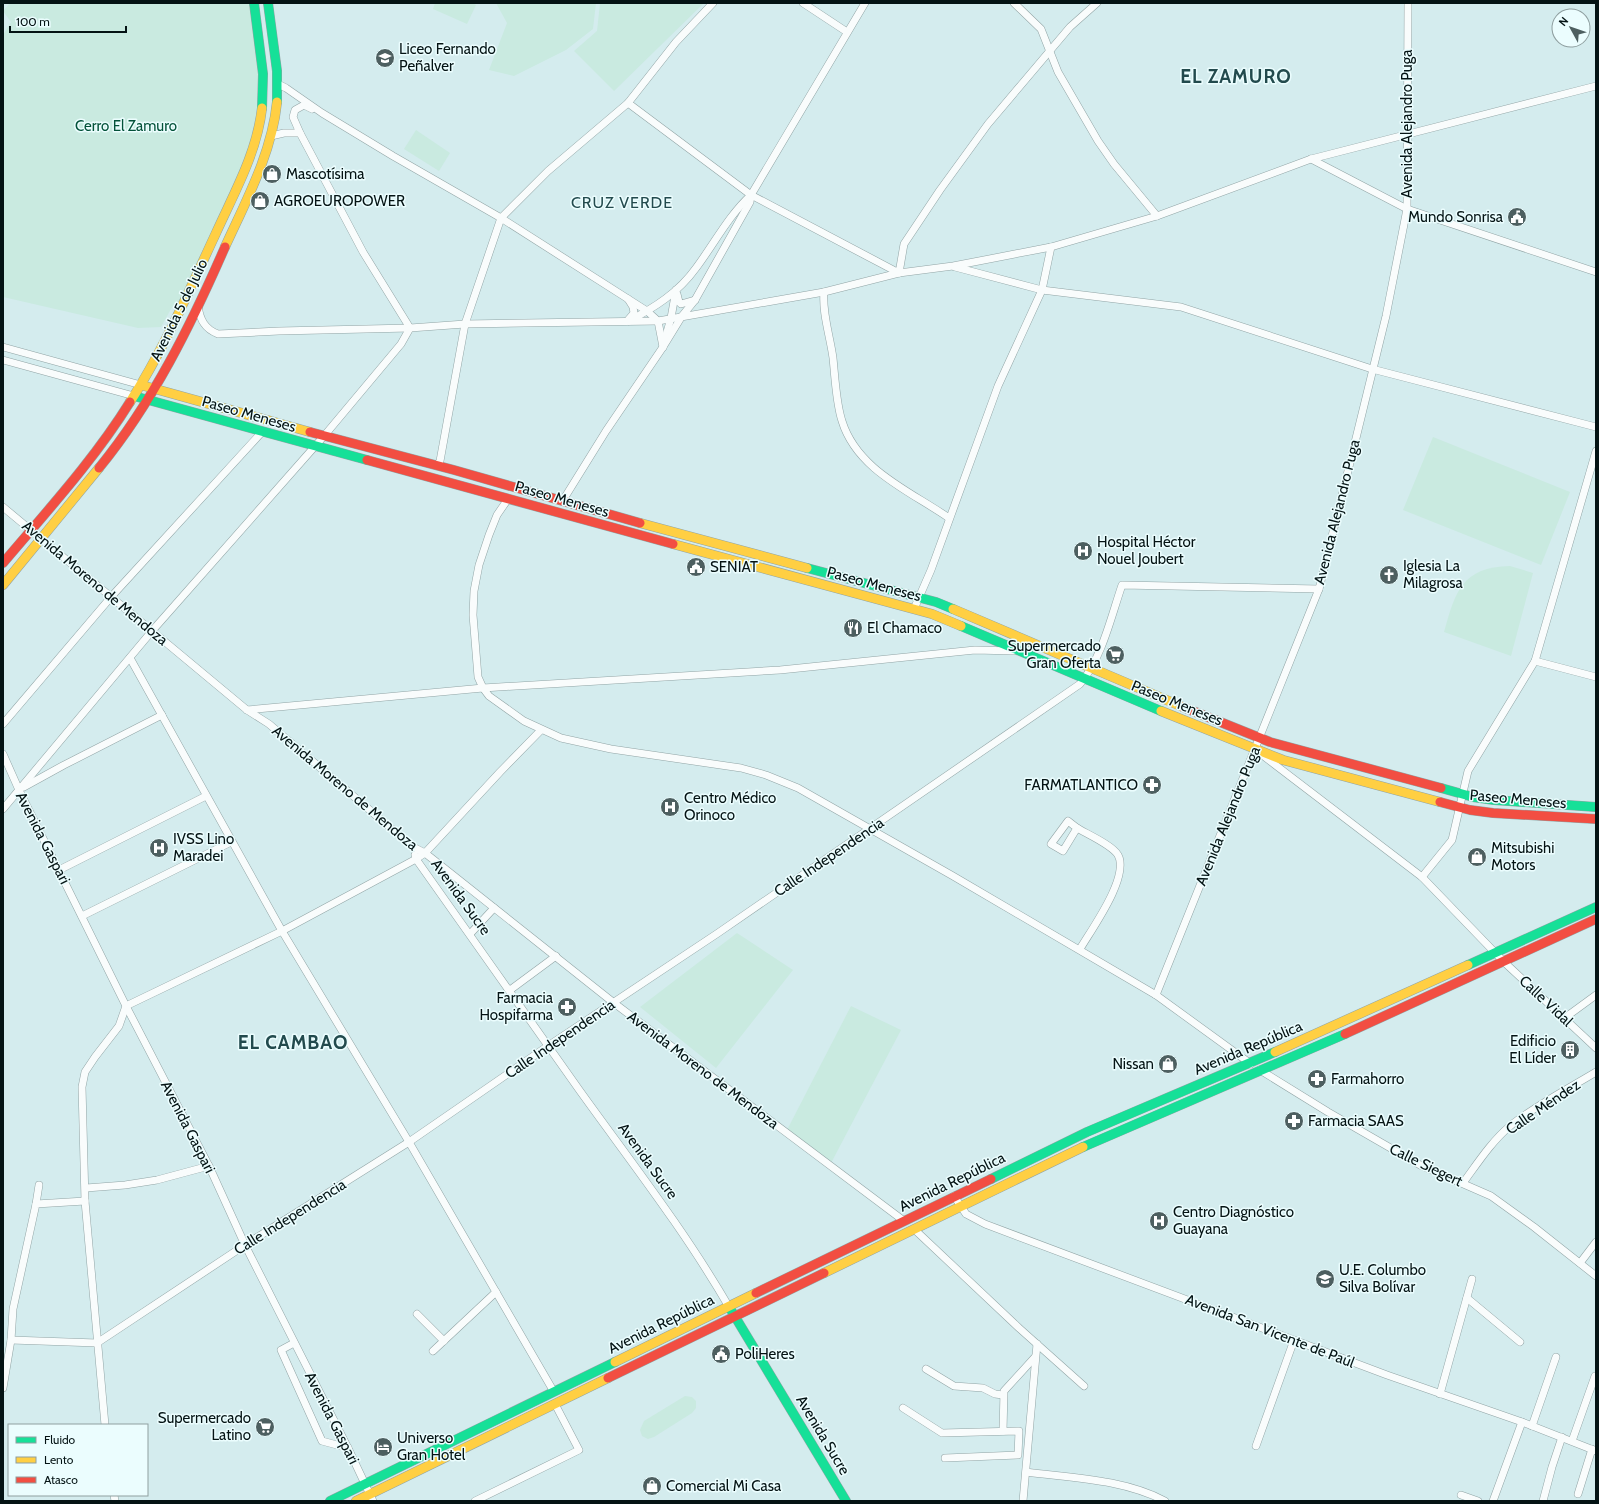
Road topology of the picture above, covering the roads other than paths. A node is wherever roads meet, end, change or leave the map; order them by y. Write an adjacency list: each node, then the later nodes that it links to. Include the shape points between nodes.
1 (254, 3): 44 (street, Avenida 5 de Julio, via 264,84 256,139 183,306)
2 (268, 3): 11 (street, Avenida 5 de Julio)
3 (713, 3): 13 (street, via 676,42)
4 (803, 3): 9 (street)
5 (865, 3): 9 (street)
6 (1014, 3): 10 (street, via 1041,29)
7 (1097, 3): 10 (street, via 1070,27)
8 (1408, 3): 16 (street, Avenida Alejandro Puga)
9 (847, 32): 19 (street)
10 (1050, 52): 21 (street, via 1058,72 1098,141); 26 (street, via 988,124 940,190 904,244)
11 (278, 84): 14 (street); 17 (street, Avenida 5 de Julio)
12 (1596, 86): 16 (street)
13 (628, 103): 19 (street); 22 (street, via 548,171)
14 (322, 113): 15 (street, via 304,106 295,110 293,117); 22 (street)
15 (300, 133): 17 (street); 39 (street, via 363,252)
16 (1408, 134): 18 (street); 20 (street, Avenida Alejandro Puga)
17 (271, 136): 32 (street, Avenida 5 de Julio, via 251,189)
18 (1311, 159): 20 (street); 21 (street)
19 (752, 195): 26 (street); 27 (street, via 740,205 695,270); 31 (street)
20 (1407, 209): 25 (street); 43 (street, Avenida Alejandro Puga, via 1386,316)
21 (1158, 216): 23 (street)
22 (501, 218): 30 (street); 38 (street)
23 (1051, 246): 24 (street); 28 (street)
24 (953, 266): 26 (street); 28 (street)
25 (1596, 272)
26 (899, 273): 29 (street)
27 (676, 290): 31 (street, via 681,304); 33 (street); 35 (street)
28 (1042, 290): 43 (street, via 1181,307); 57 (street, via 998,386)
29 (824, 292): 34 (street); 57 (street, via 823,300 841,420 850,442 867,463)
30 (628, 298): 33 (street); 36 (street, via 634,313)
31 (695, 300): 34 (street)
32 (198, 306): 39 (street, via 205,326 218,334); 45 (street, Avenida 5 de Julio)
33 (647, 311): 36 (street); 37 (street)
34 (682, 316): 35 (street); 41 (street)
35 (671, 318): 37 (street); 41 (street)
36 (627, 321): 37 (street); 38 (street)
37 (658, 321): 41 (street)
38 (465, 324): 39 (street); 53 (street)
39 (410, 328): 50 (street, via 401,344)
40 (3, 347): 44 (street)
41 (663, 347): 55 (street)
42 (3, 360): 46 (street)
43 (1372, 369): 48 (street); 62 (street, Avenida Alejandro Puga)
44 (141, 385): 45 (street, Paseo Meneses); 46 (street, Avenida 5 de Julio)
45 (155, 389): 47 (street, Avenida 5 de Julio); 50 (street, Paseo Meneses)
46 (134, 396): 47 (street, Paseo Meneses); 58 (street, Avenida 5 de Julio, via 109,434)
47 (148, 400): 49 (street, Paseo Meneses); 59 (street, Avenida 5 de Julio, via 120,443)
48 (1596, 427)
49 (262, 432): 51 (street, Paseo Meneses); 63 (street)
50 (324, 436): 51 (street); 53 (street, Paseo Meneses)
51 (314, 446): 54 (street, Paseo Meneses); 66 (street)
52 (1596, 451): 69 (street)
53 (438, 466): 55 (street, Paseo Meneses)
54 (508, 499): 65 (street, Paseo Meneses); 72 (street, via 497,515 489,535 474,591 476,659 478,677)
55 (561, 501): 64 (street, Paseo Meneses)
56 (3, 507): 58 (street, Avenida Moreno de Mendoza)
57 (949, 518): 64 (street)
58 (31, 529): 59 (street, Avenida Moreno de Mendoza); 60 (street, Avenida 5 de Julio)
59 (41, 539): 61 (street, Avenida 5 de Julio); 63 (street, Avenida Moreno de Mendoza)
60 (3, 563)
61 (3, 585)
62 (1319, 589): 70 (street, via 1122,585 1100,649); 77 (street, Avenida Alejandro Puga)
63 (111, 597): 66 (street, Avenida Moreno de Mendoza); 75 (street)
64 (920, 597): 65 (street); 70 (street, Paseo Meneses, via 957,610)
65 (914, 609): 67 (street, Paseo Meneses, via 952,621)
66 (152, 631): 68 (street); 73 (street, Avenida Moreno de Mendoza)
67 (1020, 651): 70 (street, Paseo Meneses); 72 (street, via 975,650 780,670)
68 (130, 658): 74 (street); 80 (street)
69 (1535, 661): 71 (street); 81 (street, via 1468,771)
70 (1088, 674): 77 (street, Paseo Meneses); 78 (street, Paseo Meneses); 88 (street, Calle Independencia, via 1071,690)
71 (1596, 676)
72 (483, 688): 73 (street); 76 (street, Calle Siegert, via 502,706)
73 (247, 710): 90 (street, Avenida Moreno de Mendoza, via 269,724)
74 (162, 715): 80 (street); 82 (street)
75 (3, 724)
76 (541, 730): 88 (street, Calle Siegert, via 593,746 740,768 766,775 798,788); 91 (street)
77 (1259, 738): 78 (street, Avenida Alejandro Puga); 81 (street, Paseo Meneses)
78 (1254, 749): 83 (street, Paseo Meneses, via 1283,760); 94 (street, Calle Vidal); 106 (street, Avenida Alejandro Puga)
79 (3, 754): 80 (street, Avenida Gaspari)
80 (19, 790): 85 (street); 93 (street, Avenida Gaspari)
81 (1462, 795): 83 (street); 84 (street, Paseo Meneses, via 1494,800)
82 (206, 796): 89 (street); 93 (street)
83 (1459, 807): 86 (street, Paseo Meneses, via 1493,813); 94 (street, via 1452,840)
84 (1596, 807)
85 (3, 809)
86 (1596, 819)
87 (1077, 828): 101 (street, via 1108,846 1117,854 1121,864 1115,890)
88 (870, 829): 101 (street, Calle Siegert); 108 (street, Calle Independencia)
89 (231, 842): 97 (street); 99 (street)
90 (413, 847): 91 (street, Avenida Moreno de Mendoza); 92 (street, Avenida Sucre)
91 (424, 853): 92 (street); 96 (street, Avenida Moreno de Mendoza)
92 (416, 859): 99 (street); 100 (street, Avenida Sucre)
93 (59, 870): 97 (street, Avenida Gaspari)
94 (1422, 877): 102 (street, Calle Vidal)
95 (1596, 907): 102 (street, Avenida República)
96 (494, 908): 100 (street); 103 (street, Avenida Moreno de Mendoza)
97 (82, 916): 109 (street, Avenida Gaspari)
98 (1596, 919): 104 (street, Avenida República)
99 (282, 931): 109 (street); 116 (street)
100 (470, 934): 105 (street, Avenida Sucre)
101 (1080, 950): 106 (street, Calle Siegert)
102 (1495, 953): 104 (street, Calle Vidal); 113 (street, Avenida República)
103 (556, 956): 105 (street); 108 (street, Avenida Moreno de Mendoza)
104 (1504, 962): 110 (street, Calle Vidal); 114 (street, Avenida República)
105 (510, 990): 112 (street, Avenida Sucre)
106 (1156, 995): 113 (street, Calle Siegert)
107 (1596, 995): 110 (street)
108 (614, 1003): 112 (street, Calle Independencia); 125 (street, Avenida Moreno de Mendoza)
109 (126, 1006): 117 (street, Avenida Gaspari); 120 (street, via 119,1026 85,1072 82,1087)
110 (1565, 1019): 111 (street, Calle Vidal)
111 (1594, 1043)
112 (548, 1046): 116 (street, Calle Independencia); 134 (street, Avenida Sucre, via 686,1238)
113 (1250, 1062): 114 (street, Calle Siegert); 121 (street, Avenida República, via 1087,1132)
114 (1261, 1070): 118 (street, Calle Siegert, via 1420,1165); 124 (street, Avenida República, via 1092,1142)
115 (1596, 1072): 118 (street, Calle Méndez, via 1510,1126)
116 (409, 1142): 128 (street, Calle Independencia); 132 (street)
117 (209, 1166): 120 (street, via 157,1180); 128 (street, Avenida Gaspari)
118 (1463, 1183): 129 (street, Calle Siegert, via 1502,1204)
119 (39, 1185): 123 (street)
120 (86, 1188): 122 (street)
121 (954, 1196): 124 (street, Avenida San Vicente de Paúl); 125 (street, Avenida República)
122 (85, 1201): 123 (street); 142 (street)
123 (36, 1204): 137 (street, via 13,1309)
124 (960, 1206): 126 (street, Avenida República); 138 (street, Avenida San Vicente de Paúl, via 968,1215 985,1224)
125 (904, 1221): 134 (street, Avenida República)
126 (914, 1229): 136 (street, Avenida República); 143 (street)
127 (1596, 1242): 129 (street)
128 (245, 1245): 141 (street, Avenida Gaspari); 142 (street, Calle Independencia)
129 (1580, 1262): 130 (street, Calle Siegert)
130 (1596, 1276)
131 (1472, 1279): 133 (street)
132 (496, 1292): 139 (street); 151 (street)
133 (1467, 1298): 140 (street); 152 (street)
134 (729, 1307): 136 (street, Avenida Sucre); 151 (street, Avenida República)
135 (417, 1314): 139 (street)
136 (735, 1317): 154 (street, Avenida República); 174 (street, Avenida Sucre)
137 (11, 1340): 142 (street); 150 (street)
138 (1294, 1340): 152 (street, Avenida San Vicente de Paúl); 162 (street)
139 (444, 1341): 144 (street)
140 (1520, 1342)
141 (294, 1343): 163 (street, Avenida Gaspari); 163 (street, via 281,1350 322,1441)
142 (97, 1344): 157 (street)
143 (1037, 1344): 145 (street); 149 (street)
144 (433, 1351)
145 (1035, 1357): 153 (street); 166 (street)
146 (1556, 1357): 158 (street)
147 (926, 1369): 153 (street, via 954,1386 983,1388)
148 (1595, 1376): 161 (street)
149 (1084, 1386)
150 (3, 1388)
151 (554, 1392): 167 (street, Avenida República)
152 (1440, 1394): 156 (street, Avenida San Vicente de Paúl)
153 (1004, 1395): 159 (street)
154 (555, 1404): 170 (street, Avenida República); 173 (street, via 579,1450)
155 (903, 1408): 159 (street, via 942,1433)
156 (1522, 1422): 158 (street, Avenida San Vicente de Paúl); 178 (street)
157 (105, 1424)
158 (1532, 1426): 160 (street, Avenida San Vicente de Paúl)
159 (1003, 1431): 165 (street, via 1019,1431 1018,1455)
160 (1562, 1437): 161 (street, Avenida San Vicente de Paúl); 179 (street)
161 (1572, 1441): 164 (street, Avenida San Vicente de Paúl)
162 (1256, 1446)
163 (348, 1448): 167 (street, Avenida Gaspari)
164 (1594, 1450): 168 (street)
165 (945, 1458)
166 (1026, 1472): 175 (street); 176 (street, via 1113,1483)
167 (364, 1484): 170 (street, Avenida Gaspari); 171 (street, Avenida República)
168 (1578, 1494)
169 (1461, 1495): 177 (street)
170 (371, 1498): 172 (street, Avenida República)
171 (330, 1501)
172 (356, 1501)
173 (475, 1501)
174 (846, 1501)
175 (1023, 1501)
176 (1165, 1501)
177 (1478, 1501)
178 (1493, 1501)
179 (1543, 1501)

